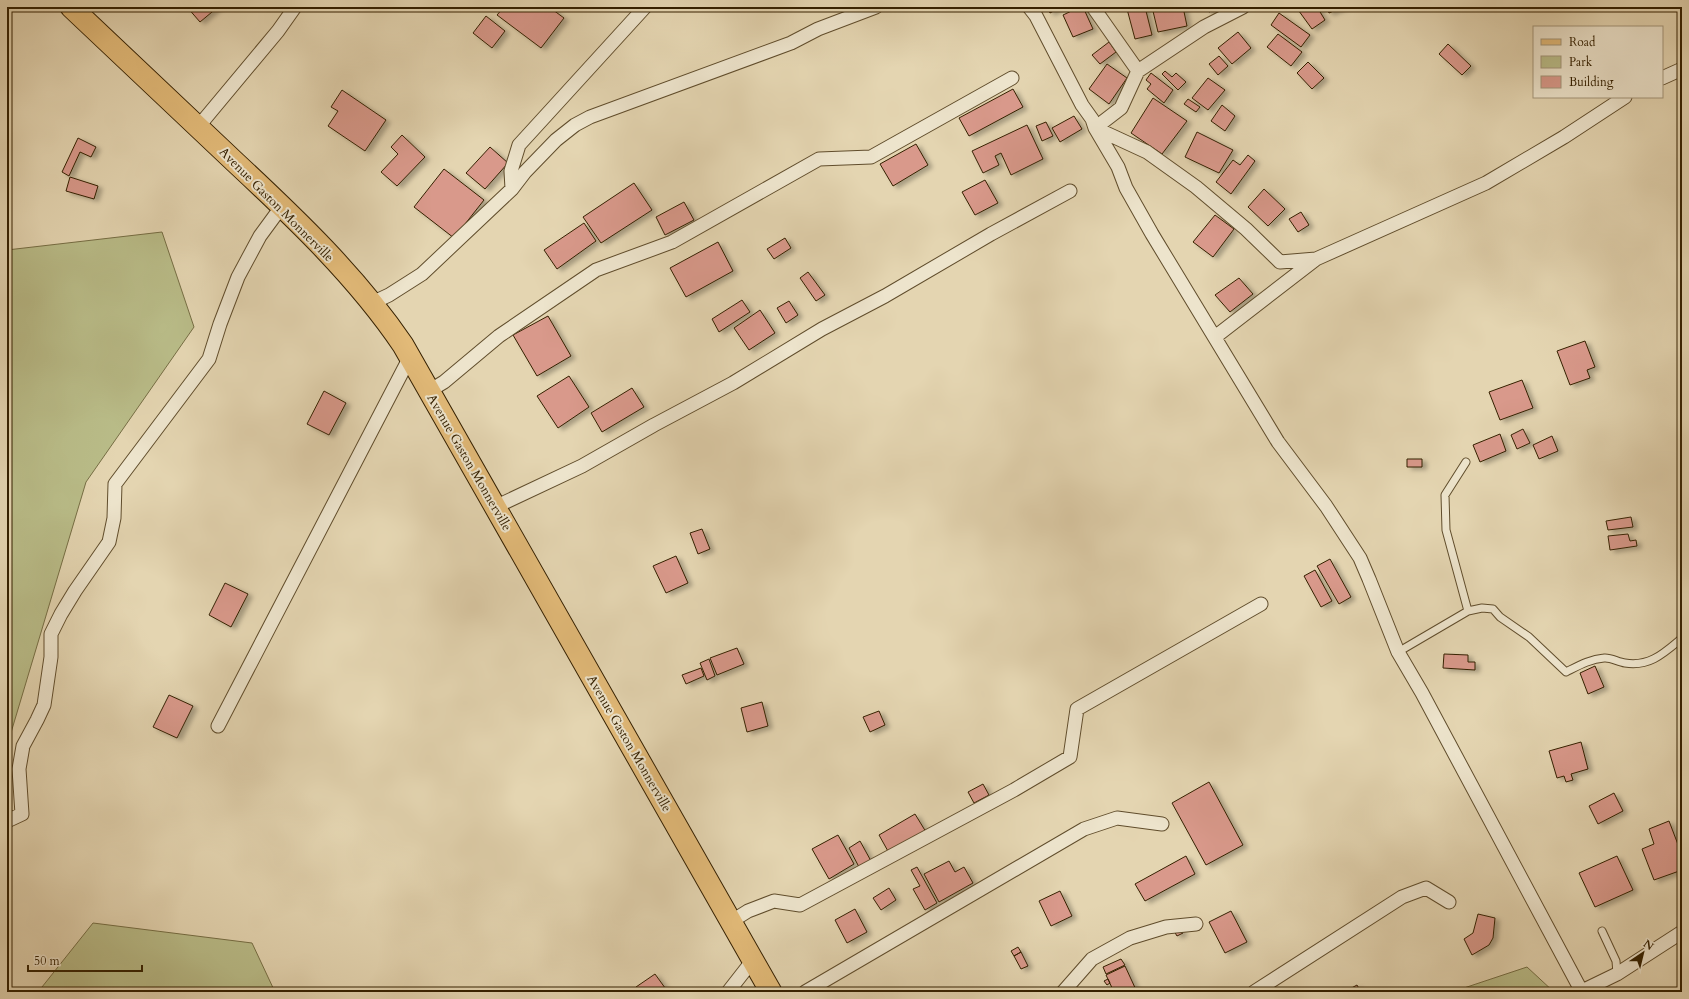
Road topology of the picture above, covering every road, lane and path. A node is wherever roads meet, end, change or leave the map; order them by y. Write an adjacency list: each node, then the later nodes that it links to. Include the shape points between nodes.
1 (71, 7): 13 (main road, Avenue Gaston Monnerville)
2 (295, 7): 13 (street)
3 (645, 7): 15 (street, via 519,145 510,171)
4 (876, 7): 15 (street, via 818,29 786,45 590,117 556,140)
5 (1029, 7): 14 (street)
6 (1093, 7): 9 (street)
7 (1243, 7): 9 (street, via 1204,27)
8 (1682, 69): 11 (street)
9 (1138, 71): 14 (street, via 1121,108)
10 (1012, 78): 22 (street, via 871,157 819,159 672,242 596,270 499,336)
11 (1663, 78)
12 (1623, 98): 18 (street, via 1486,183)
13 (198, 127): 17 (main road, Avenue Gaston Monnerville)
14 (1095, 128): 18 (street, via 1147,152 1196,186 1280,262); 20 (street, via 1152,234)
15 (512, 189): 19 (street, via 422,274)
16 (1070, 191): 24 (street, via 582,466)
17 (282, 206): 19 (main road, Avenue Gaston Monnerville); 30 (street, via 260,236 238,277 209,360 115,484 114,518 109,542 75,591 51,634 51,657 44,705 23,746 19,769 22,814)
18 (1316, 259): 20 (street)
19 (372, 303): 21 (main road, Avenue Gaston Monnerville)
20 (1215, 337): 28 (street, via 1278,442 1326,506 1360,558)
21 (410, 357): 22 (main road, Avenue Gaston Monnerville); 29 (street)
22 (429, 392): 24 (main road, Avenue Gaston Monnerville)
23 (1466, 462): 26 (lane, via 1445,495 1446,530)
24 (495, 507): 33 (main road, Avenue Gaston Monnerville)
25 (1261, 604): 33 (street, via 1077,709 1070,757 1014,790 800,905 774,901 748,911)
26 (1468, 611): 27 (lane, via 1493,609 1500,617 1529,637 1566,672 1606,657 1635,665 1651,662); 28 (lane)
27 (1682, 638)
28 (1398, 652): 39 (street)
29 (218, 726)
30 (7, 821)
31 (1162, 824): 42 (street, via 1117,818 1084,829)
32 (1449, 902): 44 (street, via 1426,888 1402,897)
33 (732, 921): 37 (main road, Avenue Gaston Monnerville)
34 (1196, 924): 43 (street, via 1166,927 1130,938 1092,959)
35 (1602, 931): 38 (lane, via 1616,961)
36 (1682, 932): 38 (street)
37 (753, 960): 40 (street); 41 (main road, Avenue Gaston Monnerville)
38 (1617, 974): 39 (street)
39 (1582, 991)
40 (728, 992)
41 (771, 992)
42 (805, 992)
43 (1063, 992)
44 (1254, 992)

